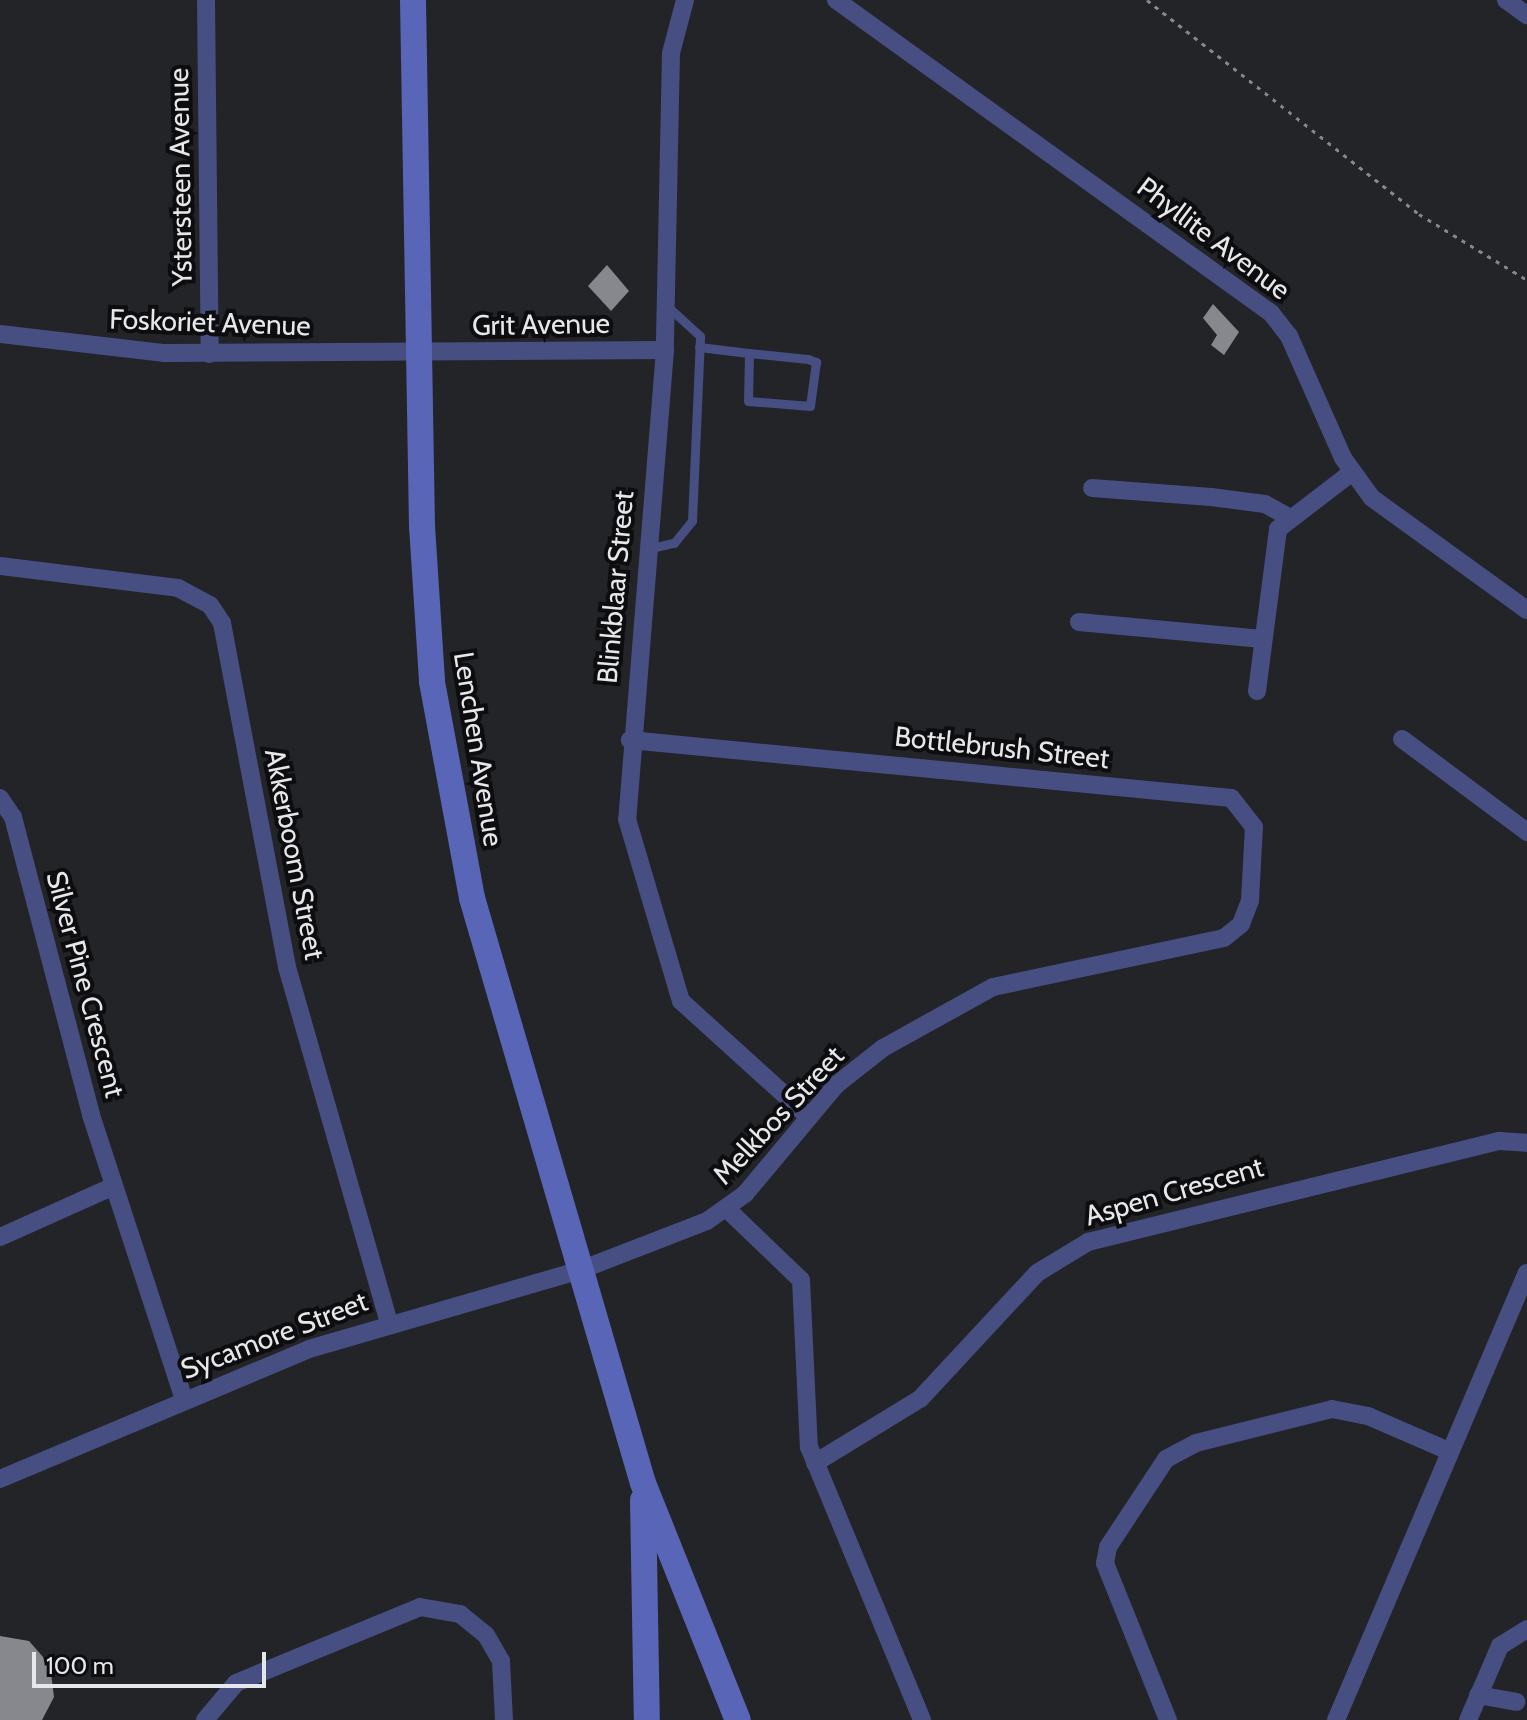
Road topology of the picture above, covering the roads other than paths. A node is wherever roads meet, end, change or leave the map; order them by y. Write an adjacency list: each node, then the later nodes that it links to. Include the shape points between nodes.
1 (206, 0): 10 (street, Ystersteen Avenue)
2 (413, 0): 11 (main road, Lenchen Avenue)
3 (685, 0): 5 (street, Blinkblaar Street, via 671,53)
4 (836, 0): 12 (street, Phyllite Avenue, via 1271,313 1289,336)
5 (666, 305): 7 (lane, via 700,336); 8 (street, Blinkblaar Street)
6 (0, 334): 10 (street, Foskoriet Avenue)
7 (699, 347): 9 (lane); 15 (lane, via 692,521 674,543)
8 (665, 350): 11 (street, Grit Avenue); 15 (street, Blinkblaar Street)
9 (749, 353): 9 (lane, via 816,362 810,406 748,401)
10 (210, 354): 11 (street, Foskoriet Avenue)
11 (418, 355): 31 (main road, Lenchen Avenue, via 432,682 472,898)
12 (1351, 473): 14 (street); 17 (street, Phyllite Avenue, via 1388,510)
13 (1092, 488): 14 (street, via 1238,500)
14 (1287, 516): 19 (street, via 1274,537)
15 (647, 549): 22 (street, Blinkblaar Street)
16 (0, 566): 33 (street, Akkerboom Street, via 178,588 210,605 222,623 287,967)
17 (1527, 610)
18 (1079, 622): 19 (street)
19 (1262, 639): 20 (street)
20 (1257, 691)
21 (1402, 739): 24 (street)
22 (630, 740): 25 (street, Bottlebrush Street, via 1231,798 1249,812 1255,835); 26 (street, Blinkblaar Street, via 627,819 674,988 696,1020)
23 (0, 798): 28 (street, Silver Pine Crescent, via 13,817)
24 (1527, 832)
25 (1241, 924): 26 (street, Melkbos Street, via 1212,942 983,991 883,1048)
26 (808, 1116): 29 (street, Melkbos Street)
27 (1527, 1143): 36 (street, Aspen Crescent, via 1500,1141 1088,1242 1028,1281 920,1399)
28 (112, 1187): 30 (street); 34 (street, Silver Pine Crescent)
29 (728, 1210): 31 (street, Melkbos Street); 36 (street, via 801,1280 802,1412)
30 (0, 1237)
31 (578, 1271): 33 (street, Sycamore Street); 38 (main road, Lenchen Avenue)
32 (1527, 1273): 35 (street)
33 (389, 1322): 34 (street, Sycamore Street)
34 (184, 1399): 37 (street, Sycamore Street)
35 (1449, 1451): 47 (street, via 1368,1416 1332,1409 1196,1443 1166,1459 1108,1547 1105,1563); 48 (street)
36 (815, 1463): 46 (street)
37 (0, 1479)
38 (643, 1483): 44 (main road); 45 (main road)
39 (1527, 1629): 40 (street, via 1500,1646)
40 (1478, 1695): 41 (street); 49 (street)
41 (1516, 1702)
42 (205, 1720): 43 (street, via 236,1683 403,1610 428,1607 469,1619 494,1646)
43 (504, 1720)
44 (647, 1720)
45 (738, 1720)
46 (922, 1720)
47 (1168, 1720)
48 (1336, 1720)
49 (1468, 1720)

